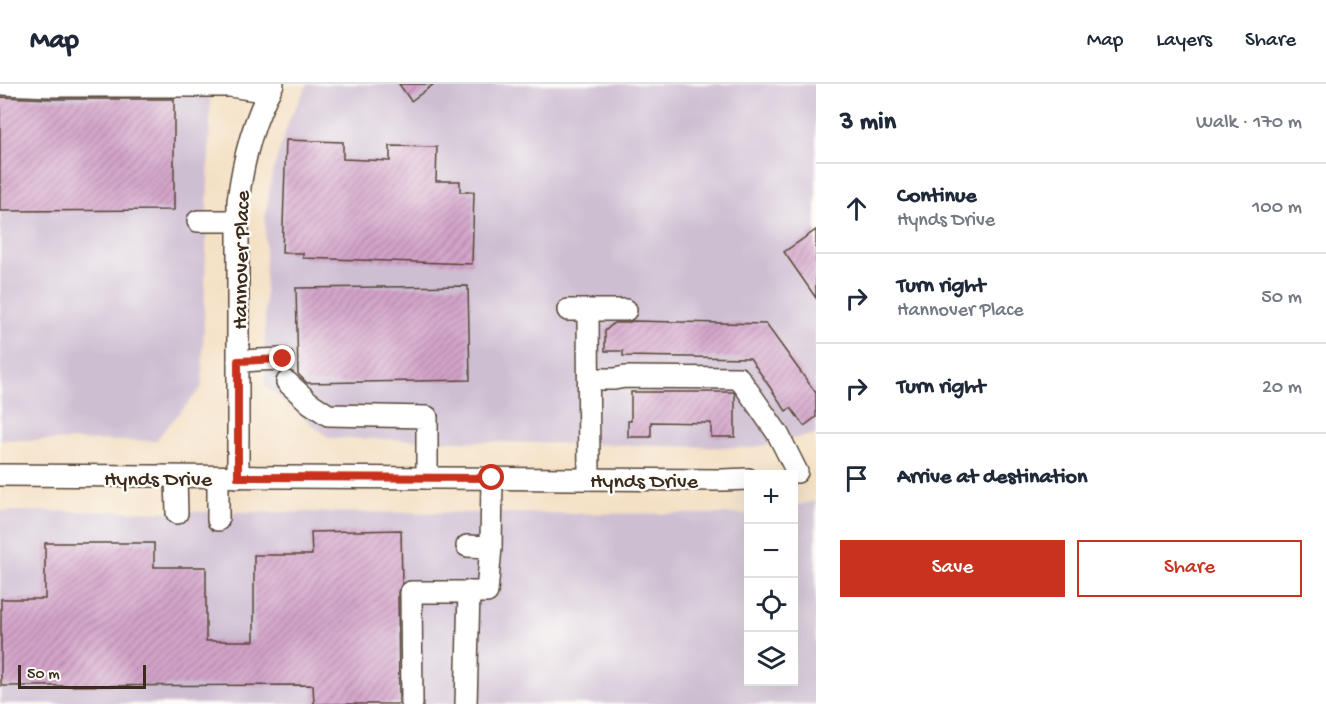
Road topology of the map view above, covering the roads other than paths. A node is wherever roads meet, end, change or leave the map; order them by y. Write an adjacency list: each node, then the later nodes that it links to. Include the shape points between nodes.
1 (1, 84): 2 (street)
2 (271, 88): 4 (street, Hannover Place, via 244,159)
3 (198, 221): 4 (street)
4 (237, 221): 7 (street, Hannover Place)
5 (626, 310): 8 (street, via 578,310)
6 (283, 359): 7 (street)
7 (238, 361): 13 (street, Hannover Place)
8 (589, 379): 10 (street, via 738,378); 16 (street)
9 (287, 382): 14 (street, via 328,415 427,417)
10 (799, 471)
11 (0, 475): 12 (street, Hynds Drive)
12 (176, 477): 13 (street, Hynds Drive); 18 (street)
13 (228, 477): 14 (street, Hynds Drive); 19 (street, Hannover Place)
14 (427, 478): 15 (street, Hynds Drive)
15 (492, 478): 16 (street, Hynds Drive); 21 (street)
16 (589, 479): 17 (street, Hynds Drive)
17 (744, 479)
18 (177, 513)
19 (218, 520)
20 (467, 546): 21 (street)
21 (491, 547): 22 (street, via 487,592)
22 (469, 592): 23 (street, via 411,592); 24 (street)
23 (412, 704)
24 (466, 704)

